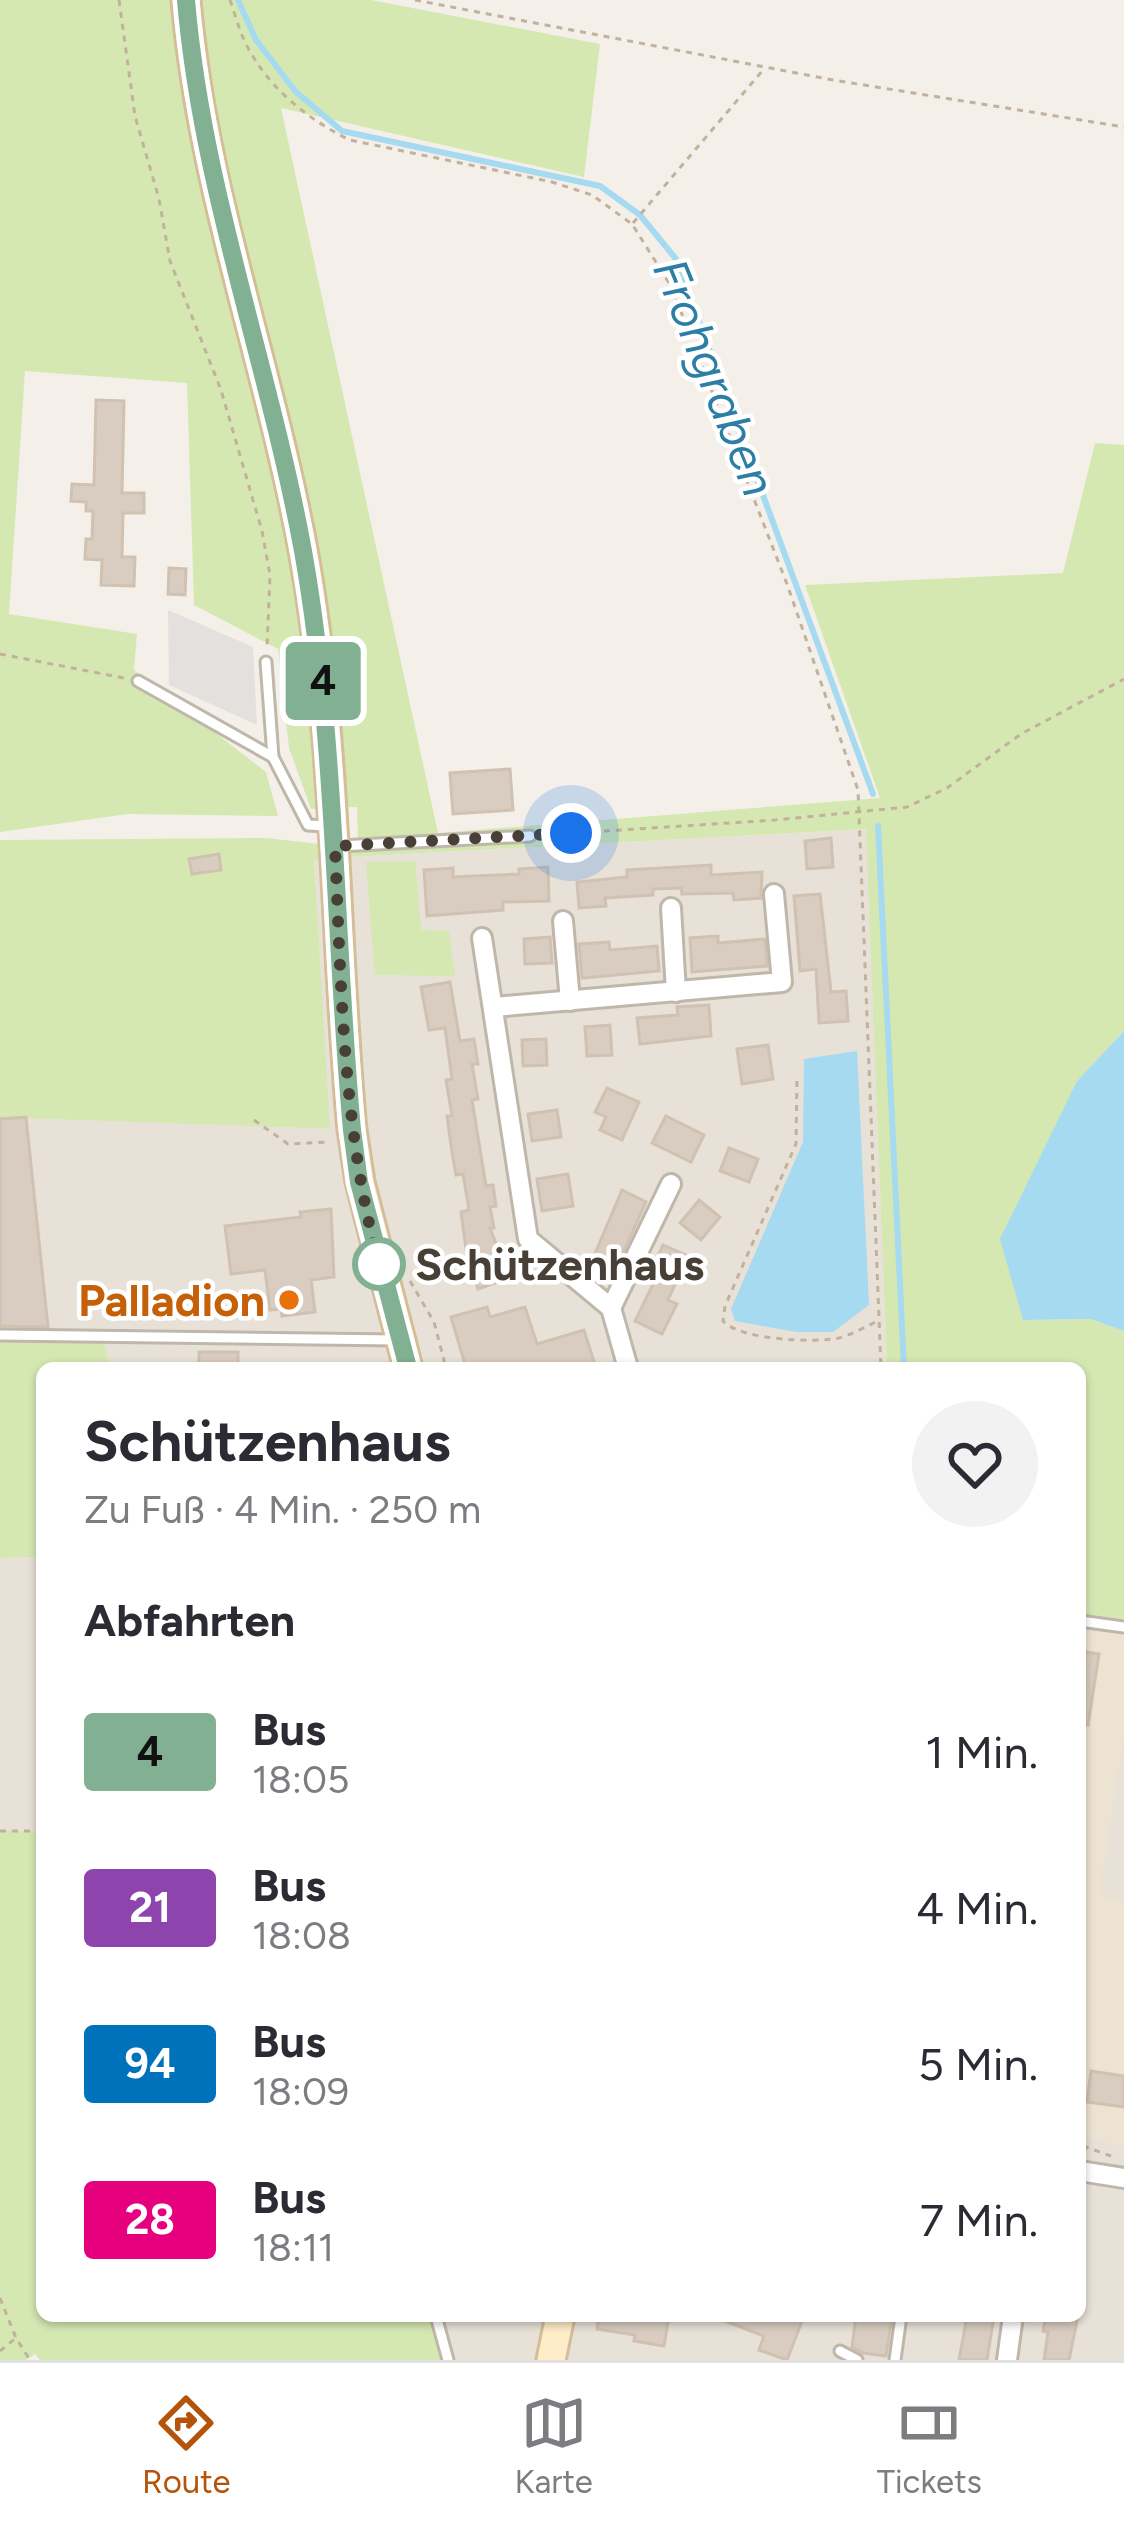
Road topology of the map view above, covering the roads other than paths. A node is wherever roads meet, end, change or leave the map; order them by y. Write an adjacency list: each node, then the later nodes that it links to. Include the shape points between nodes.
1 (186, 0): 5 (main road, via 215,196 302,545 321,656)
2 (266, 662): 4 (lane)
3 (138, 681): 4 (lane)
4 (273, 757): 5 (lane, via 308,825)
5 (334, 836): 6 (lane); 17 (main road, via 359,1182)
6 (530, 836)
7 (774, 894): 11 (street, via 782,982)
8 (671, 908): 11 (street)
9 (562, 921): 12 (street)
10 (482, 938): 13 (street)
11 (676, 992): 12 (street)
12 (571, 1000): 13 (street)
13 (494, 1007): 15 (street, via 528,1239)
14 (670, 1184): 15 (street)
15 (611, 1308): 19 (street)
16 (0, 1335): 17 (lane)
17 (400, 1340): 18 (main road)
18 (406, 1362)
19 (626, 1362)
20 (1086, 1622): 21 (lane)
21 (1124, 1628)
22 (1086, 2172): 23 (street)
23 (1124, 2178)
24 (438, 2322): 29 (lane)
25 (559, 2322): 30 (main road)
26 (900, 2322): 32 (lane)
27 (1012, 2322): 33 (street)
28 (840, 2351): 31 (lane)
29 (448, 2360)
30 (550, 2360)
31 (857, 2360)
32 (895, 2360)
33 (1007, 2360)

